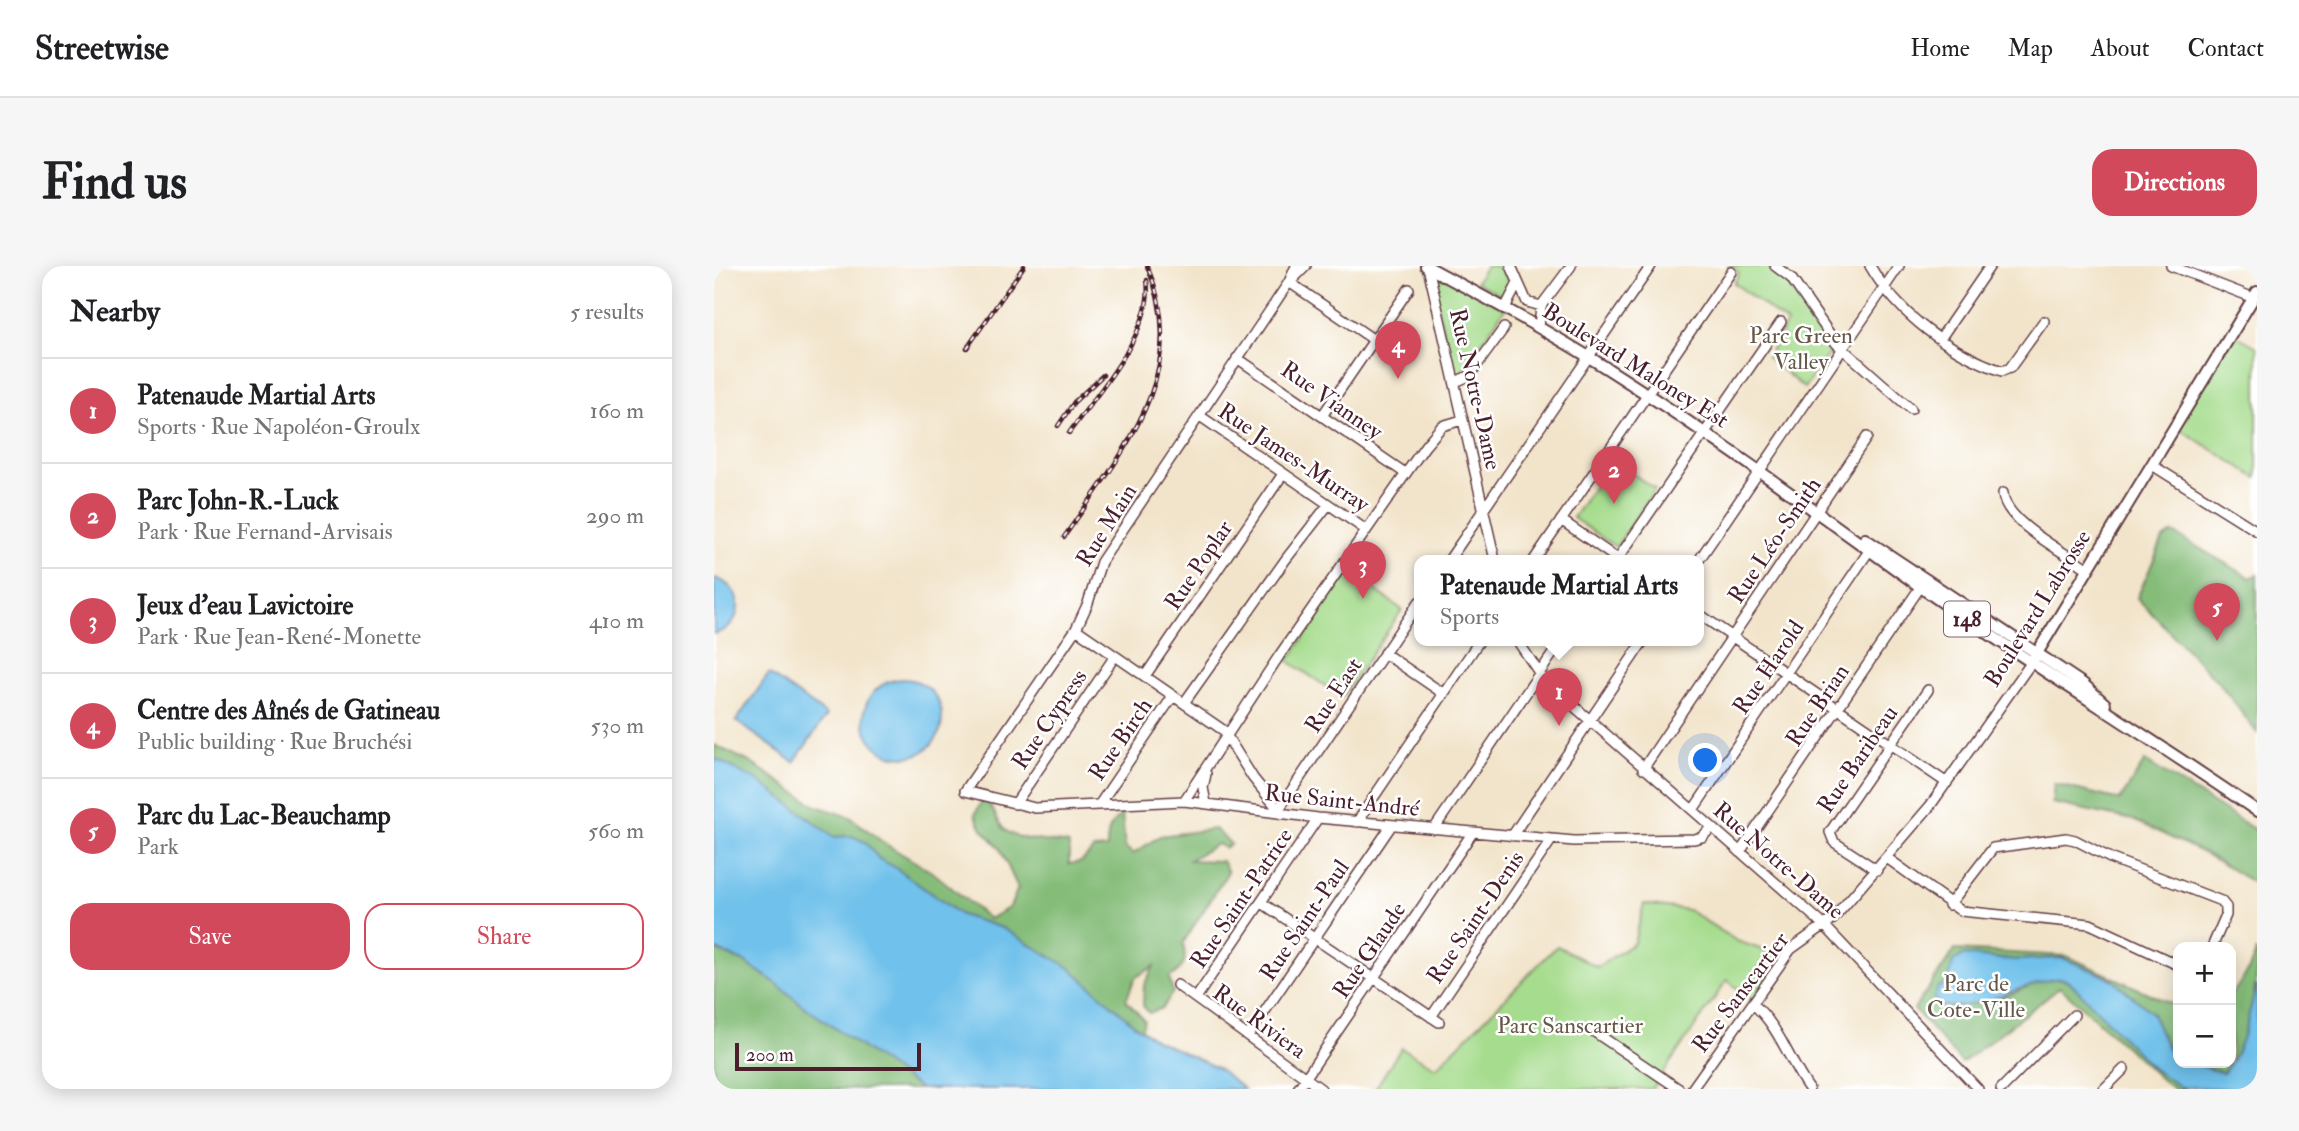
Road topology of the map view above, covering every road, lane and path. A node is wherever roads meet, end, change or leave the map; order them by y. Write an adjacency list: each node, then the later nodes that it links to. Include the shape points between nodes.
1 (1296, 266): 13 (street, Rue Main)
2 (1306, 266): 13 (street, Rue Main)
3 (1511, 266): 14 (street)
4 (1571, 266): 18 (street)
5 (1651, 266): 27 (street)
6 (1774, 266): 26 (street, via 1791,278)
7 (1870, 266): 16 (street)
8 (1899, 266): 16 (street)
9 (1990, 266): 25 (street)
10 (2171, 266): 17 (street)
11 (1427, 267): 19 (main road, Boulevard Maloney Est / 148); 29 (street, Rue Notre-Dame)
12 (1731, 272): 30 (street)
13 (1289, 282): 24 (street); 28 (street, Rue Main)
14 (1518, 283): 18 (street, via 1527,302); 19 (street)
15 (1409, 289): 24 (street)
16 (1884, 289): 25 (street); 26 (street)
17 (2255, 295): 37 (main road, Boulevard Labrosse)
18 (1541, 306): 23 (street)
19 (1505, 308): 23 (main road, Boulevard Maloney Est / 148)
20 (2044, 321): 25 (street, via 2010,368 2002,371)
21 (1781, 322): 35 (street)
22 (1504, 328): 29 (street, via 1469,376)
23 (1539, 328): 27 (main road, Boulevard Maloney Est / 148)
24 (1374, 340): 33 (street)
25 (1940, 340)
26 (1843, 350): 31 (street); 38 (street)
27 (1589, 356): 30 (main road, Boulevard Maloney Est / 148); 44 (street)
28 (1237, 358): 32 (street, Rue Main); 33 (street, Rue Vianney)
29 (1455, 382): 34 (street, Rue Notre-Dame)
30 (1647, 394): 35 (main road, Boulevard Maloney Est / 148); 45 (street)
31 (1911, 409)
32 (1200, 416): 40 (street, Rue James-Murray); 59 (street, Rue Main, via 1101,562)
33 (1322, 416): 39 (street, Rue Vianney)
34 (1462, 420): 39 (street, via 1438,430); 44 (street, Rue Notre-Dame)
35 (1704, 433): 38 (main road, Boulevard Maloney Est / 148); 53 (street)
36 (1867, 437): 43 (street, Rue Léo-Smith)
37 (2152, 465): 47 (street); 55 (main road, Boulevard Labrosse)
38 (1761, 471): 43 (main road, Boulevard Maloney Est / 148); 54 (street)
39 (1405, 473): 46 (street)
40 (1283, 474): 42 (street, Rue James-Murray); 70 (street, Rue Poplar)
41 (2003, 493): 55 (street, via 2014,517)
42 (1328, 505): 46 (street, Rue James-Murray); 74 (street)
43 (1818, 510): 48 (main road, Boulevard Maloney Est / 148); 60 (street, Rue Léo-Smith)
44 (1485, 511): 49 (street); 50 (street, Rue Notre-Dame)
45 (1561, 520): 51 (street); 52 (street)
46 (1366, 530): 77 (street)
47 (2257, 531)
48 (1872, 547): 56 (main road, Boulevard Maloney Est / 148); 69 (street, Rue Harold)
49 (1454, 555)
50 (1494, 555)
51 (1537, 555)
52 (1612, 555)
53 (1621, 555)
54 (1702, 555)
55 (2088, 569): 67 (main road, Boulevard Labrosse)
56 (1923, 582): 67 (main road, Boulevard Maloney Est / 148); 75 (street, Rue Brian)
57 (1414, 609): 65 (street, Rue East)
58 (1704, 617): 60 (street)
59 (1076, 629): 66 (street); 82 (street, Rue Main)
60 (1732, 637): 69 (street); 80 (street, Rue Léo-Smith)
61 (1476, 646): 72 (street)
62 (1521, 646): 68 (street, Rue Notre-Dame)
63 (1558, 646): 68 (street)
64 (1640, 646): 76 (street)
65 (1384, 653): 72 (street); 88 (street, Rue East)
66 (1115, 656): 70 (street); 85 (street, Rue Cypress)
67 (2034, 658): 81 (street, Boulevard Labrosse); 89 (main road, Boulevard Maloney Est / 148, via 2077,694 2122,718)
68 (1539, 674): 76 (street, Rue Notre-Dame); 94 (street)
69 (1787, 674): 75 (street); 87 (street, Rue Harold)
70 (1145, 677): 73 (street)
71 (1928, 690): 78 (street, Rue Baribeau)
72 (1444, 694): 91 (street)
73 (1173, 696): 74 (street); 86 (street, Rue Birch)
74 (1184, 703): 77 (street)
75 (1838, 709): 78 (street); 98 (street, Rue Brian)
76 (1589, 721): 80 (street, Rue Notre-Dame); 96 (street)
77 (1228, 736): 79 (street); 88 (street, via 1253,778)
78 (1890, 744): 81 (street); 100 (street, Rue Baribeau, via 1830,836)
79 (1209, 766): 83 (street); 84 (street, via 1203,781)
80 (1643, 769): 87 (street, Rue Notre-Dame)
81 (1947, 783): 99 (street, Boulevard Labrosse)
82 (965, 792): 85 (street, Rue Saint-André)
83 (1184, 801): 84 (street, Rue Saint-André); 86 (street, Rue Saint-André)
84 (1206, 803): 88 (street, Rue Saint-André)
85 (1015, 804): 86 (street, Rue Saint-André, via 1035,808)
86 (1099, 805)
87 (1693, 810): 93 (street, Rue Notre-Dame)
88 (1281, 811): 90 (street, Rue Saint-André)
89 (2257, 811)
90 (1318, 818): 91 (street, Rue Saint-André); 101 (street, Rue Saint-Patrice)
91 (1357, 822): 92 (street, Rue Saint-André)
92 (1391, 826): 94 (street, Rue Saint-André); 104 (street, Rue Saint-Paul)
93 (1712, 827): 97 (street, Rue Saint-André, via 1694,839); 98 (street, Rue Notre-Dame)
94 (1434, 829): 95 (street, Rue Saint-André)
95 (1473, 832): 96 (street, Rue Saint-André); 107 (street, Rue Glaude)
96 (1512, 836): 97 (street, Rue Saint-André)
97 (1552, 839): 107 (street, Rue Saint-Denis, via 1435,1019)
98 (1740, 852): 103 (street, Rue Notre-Dame)
99 (1887, 858): 100 (street, Boulevard Labrosse); 102 (street)
100 (1877, 870): 103 (street, Boulevard Labrosse)
101 (1262, 903): 104 (street); 109 (street, Rue Saint-Patrice)
102 (1949, 905): 105 (street, via 1993,848 2066,838 2221,901 2226,915); 106 (street, via 1973,915 2090,924)
103 (1825, 926): 110 (street, Rue Sanscartier, via 1791,949); 121 (street, Rue Notre-Dame)
104 (1314, 939): 107 (street); 113 (street, Rue Saint-Paul)
105 (2213, 942)
106 (2173, 963)
107 (1373, 978): 115 (street, Rue Glaude)
108 (1177, 985): 109 (street, Rue Riviera)
109 (1196, 999): 113 (street, Rue Riviera)
110 (1753, 1003): 119 (street, Rue Sanscartier); 120 (street, via 1772,1023)
111 (2074, 1015): 122 (street)
112 (1593, 1031): 118 (street)
113 (1248, 1036): 115 (street, Rue Riviera)
114 (2124, 1069): 123 (street)
115 (1306, 1078): 116 (street, Rue Glaude); 117 (street, Rue Riviera)
116 (1298, 1089)
117 (1321, 1089)
118 (1679, 1089)
119 (1692, 1089)
120 (1809, 1089)
121 (1978, 1089)
122 (2001, 1089)
123 (2104, 1089)

